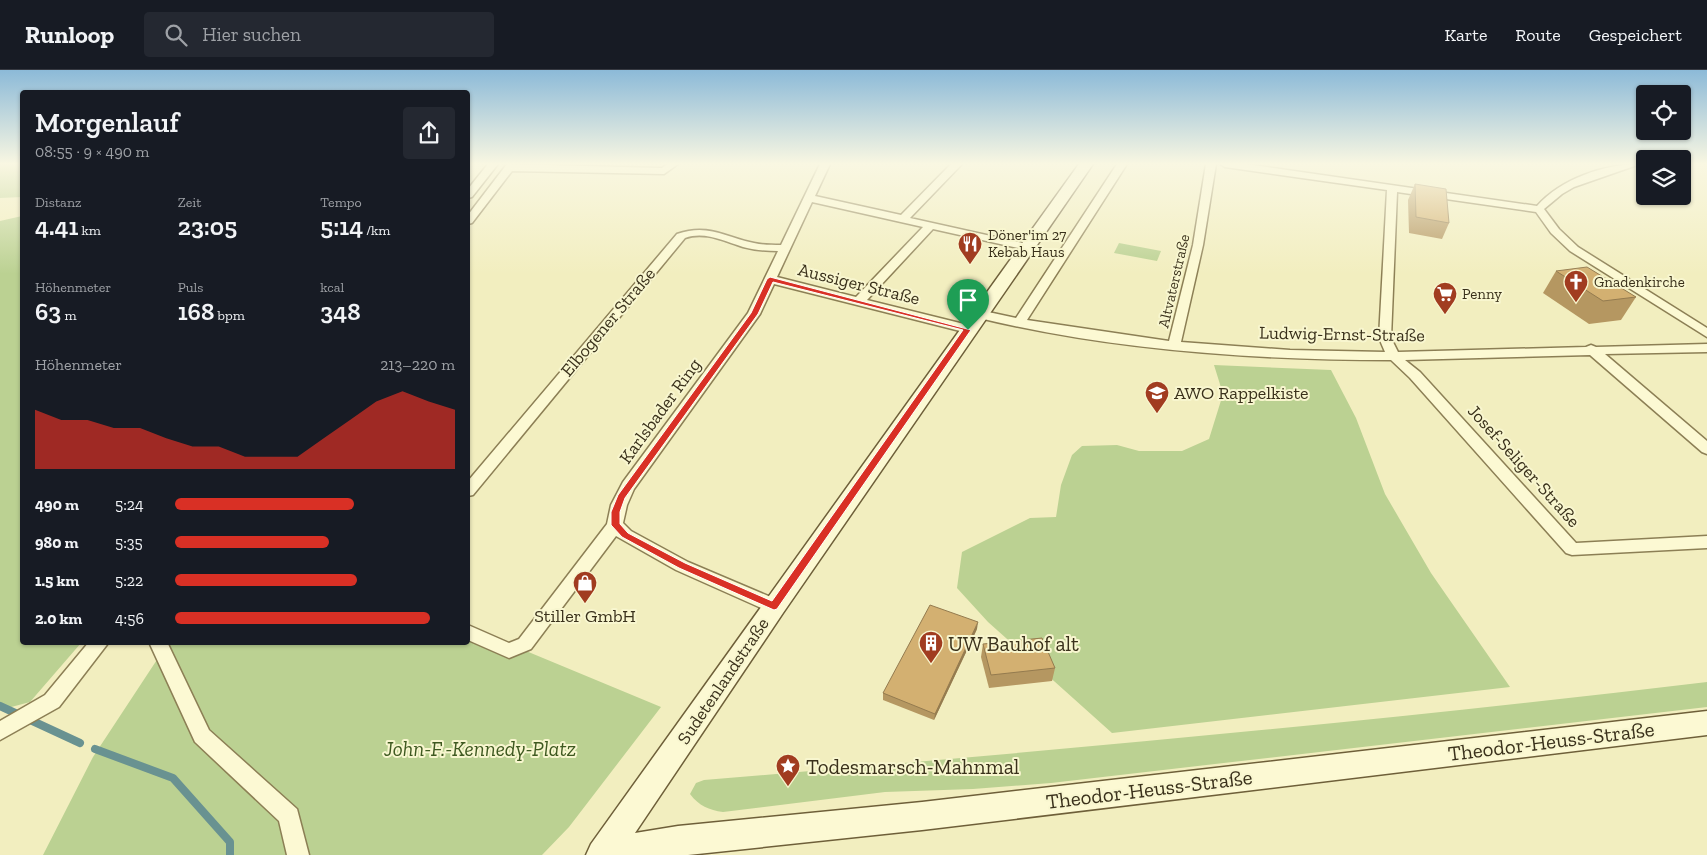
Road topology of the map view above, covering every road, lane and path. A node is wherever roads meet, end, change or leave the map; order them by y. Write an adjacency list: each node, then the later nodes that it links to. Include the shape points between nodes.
1 (484, 201): 12 (street)
2 (808, 201): 16 (street, Karlsbader Ring)
3 (820, 201): 13 (street)
4 (922, 201): 13 (street)
5 (1060, 201): 15 (street, Sudetenlandstraße)
6 (1098, 201): 20 (street)
7 (1205, 201): 23 (street, Altvaterstraße)
8 (1391, 201): 26 (street, via 1385,338 1387,348)
9 (1479, 201): 11 (street)
10 (1545, 201): 11 (street)
11 (1539, 210): 22 (street, via 1554,231 1574,250)
12 (470, 218)
13 (903, 220): 14 (street)
14 (930, 226): 15 (street); 18 (street)
15 (1027, 247): 19 (street, Sudetenlandstraße)
16 (784, 248): 17 (street, Karlsbader Ring); 28 (street, Elbogener Straße, via 754,246 703,231 681,236)
17 (770, 279): 18 (street, Aussiger Straße); 29 (street, Karlsbader Ring, via 754,314 621,498)
18 (858, 302): 21 (street, Aussiger Straße)
19 (979, 314): 20 (street, Ludwig-Ernst-Straße); 21 (street, Sudetenlandstraße)
20 (1019, 323): 23 (street, Ludwig-Ernst-Straße)
21 (968, 330): 31 (street, Sudetenlandstraße)
22 (1707, 334)
23 (1174, 345): 26 (street, Ludwig-Ernst-Straße, via 1260,352)
24 (1707, 348): 25 (street, Ludwig-Ernst-Straße)
25 (1591, 349): 26 (street, Ludwig-Ernst-Straße); 27 (street)
26 (1394, 356): 30 (street, Josef-Seliger-Straße, via 1415,375 1572,549)
27 (1707, 449)
28 (470, 488)
29 (616, 525): 31 (street, via 625,535 682,566); 32 (street, via 525,644 509,651)
30 (1707, 542)
31 (774, 606): 37 (street, Sudetenlandstraße)
32 (470, 633)
33 (98, 645): 36 (street, via 52,702)
34 (159, 645): 38 (street, via 202,736 289,816)
35 (1707, 723): 37 (street, Theodor-Heuss-Straße, via 931,815 678,841)
36 (0, 731)
37 (599, 854)
38 (298, 855)

